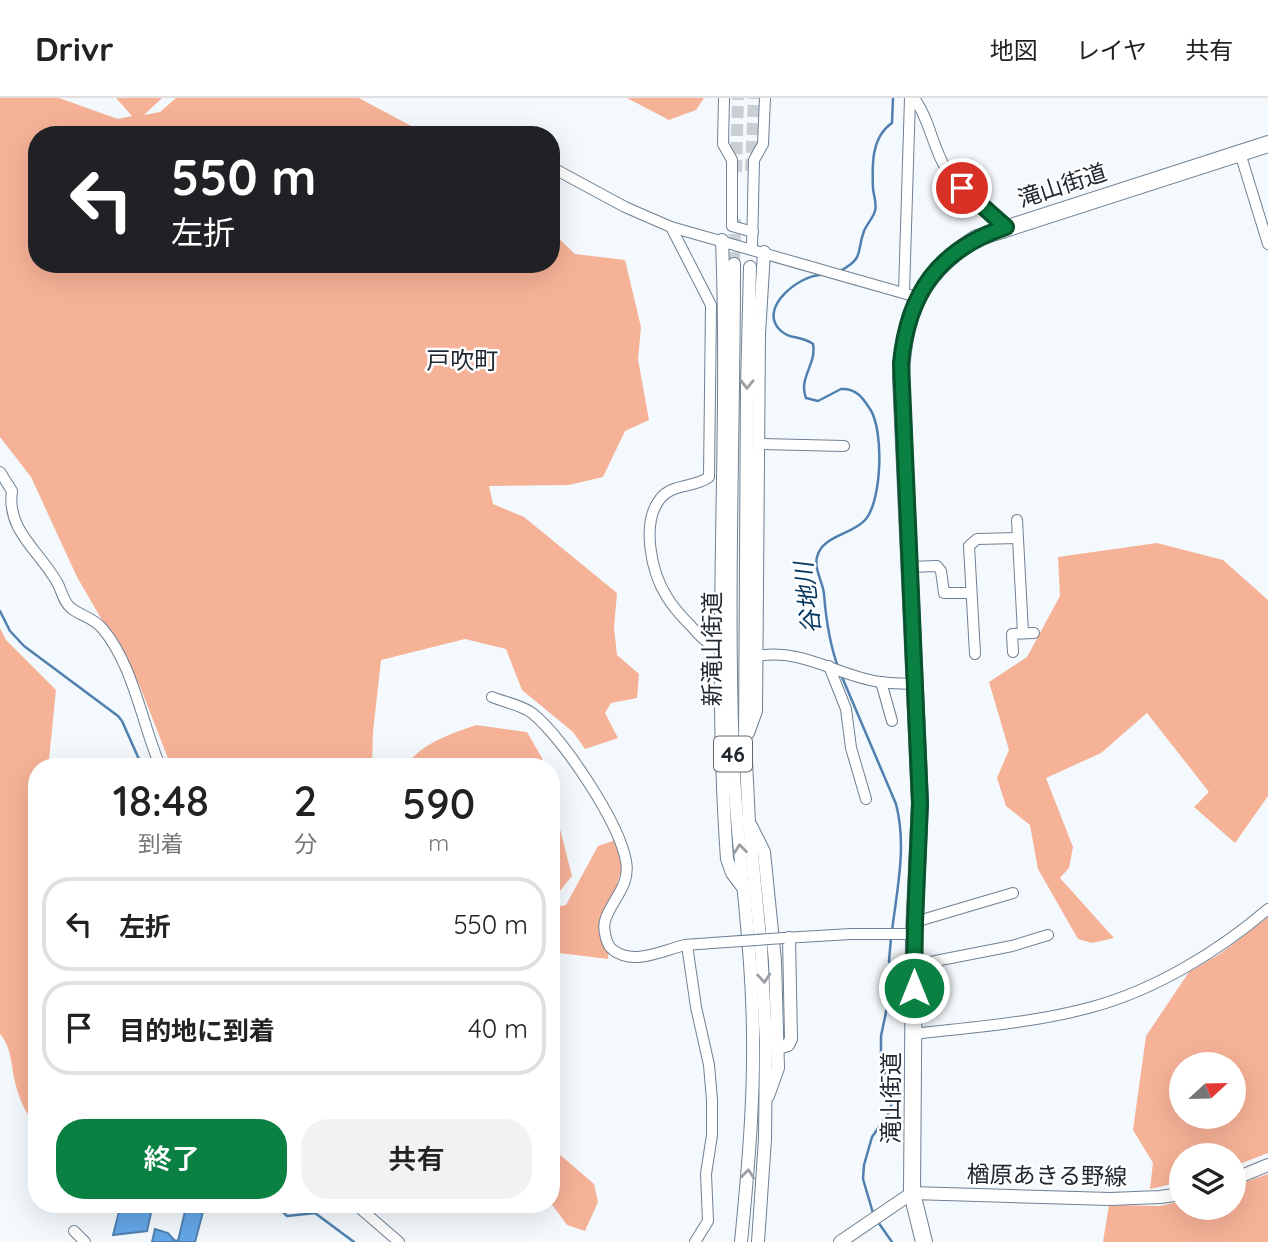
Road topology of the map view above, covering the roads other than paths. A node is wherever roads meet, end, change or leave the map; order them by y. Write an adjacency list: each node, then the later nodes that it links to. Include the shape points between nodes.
1 (724, 98): 9 (street, via 723,144 732,160 732,226)
2 (765, 98): 9 (street, via 764,144 754,160)
3 (912, 98): 8 (street, via 922,109 947,171); 15 (street)
4 (1268, 144): 5 (highway, 滝山街道)
5 (1240, 153): 8 (highway, 滝山街道); 11 (street)
6 (560, 172): 7 (street)
7 (671, 227): 10 (street); 19 (street, via 710,305)
8 (1006, 227): 15 (highway, 滝山街道, via 957,251)
9 (753, 232): 12 (street)
10 (722, 240): 12 (street); 19 (main road, 46, via 724,342)
11 (1268, 244)
12 (758, 250): 15 (street); 16 (main road, 46)
13 (734, 264): 37 (main road, 新滝山街道 / 46, one-way to 13, via 732,706)
14 (750, 267): 33 (main road, 新滝山街道 / 46, one-way to 33)
15 (911, 294): 22 (highway, 滝山街道, via 901,370)
16 (758, 444): 17 (street); 27 (main road, 46)
17 (844, 446)
18 (0, 472): 34 (street, via 12,491 10,505 17,529 69,607 89,616 113,643)
19 (716, 477): 24 (main road, 46); 24 (street, via 661,497 649,545 669,600 708,644)
20 (1017, 520): 21 (street)
21 (1017, 538): 23 (street, via 971,543); 25 (street, via 1028,633 1012,634)
22 (909, 567): 23 (street, via 937,566 944,593); 30 (highway, 滝山街道)
23 (971, 593): 26 (street)
24 (720, 647): 37 (main road, 46, via 727,859)
25 (1013, 652)
26 (975, 654)
27 (757, 656): 28 (street, via 794,655); 33 (main road, 46, via 756,711)
28 (831, 666): 29 (street); 35 (street, via 846,709 851,748)
29 (881, 682): 30 (street); 32 (street)
30 (915, 684): 40 (highway, 滝山街道, via 920,803)
31 (492, 697): 43 (street, via 530,711 553,734 620,839 627,864 621,892 605,921 612,950 630,957)
32 (892, 721)
33 (745, 741): 36 (main road, 新滝山街道 / 46)
34 (157, 758)
35 (866, 799)
36 (749, 822): 46 (main road, 46, via 765,858); 47 (main road, 新滝山街道 / 46, one-way to 47, via 765,994)
37 (744, 889): 57 (main road, 新滝山街道 / 46, one-way to 37, via 754,1076)
38 (1013, 893): 40 (street)
39 (1268, 909): 45 (street, via 1192,963 1122,997 1010,1023)
40 (911, 930): 42 (street); 44 (highway, 滝山街道)
41 (1048, 935): 44 (street)
42 (786, 938): 43 (street, bridge); 46 (main road, 46, via 791,1039)
43 (687, 945): 56 (street, via 712,1100 706,1174 708,1222)
44 (915, 965): 45 (highway, 滝山街道)
45 (913, 1034): 50 (highway, 滝山街道)
46 (778, 1048): 47 (main road, 46, via 777,1074)
47 (766, 1100): 58 (main road, 新滝山街道 / 46)
48 (1268, 1165): 49 (main road)
49 (1246, 1174)
50 (912, 1193): 51 (main road, 楢原あきる野線, via 1110,1199); 59 (main road); 60 (highway, 滝山街道)
51 (1169, 1196)
52 (366, 1213): 55 (street)
53 (74, 1231): 54 (street)
54 (85, 1242)
55 (400, 1242)
56 (695, 1242)
57 (741, 1242)
58 (758, 1242)
59 (840, 1242)
60 (924, 1242)

